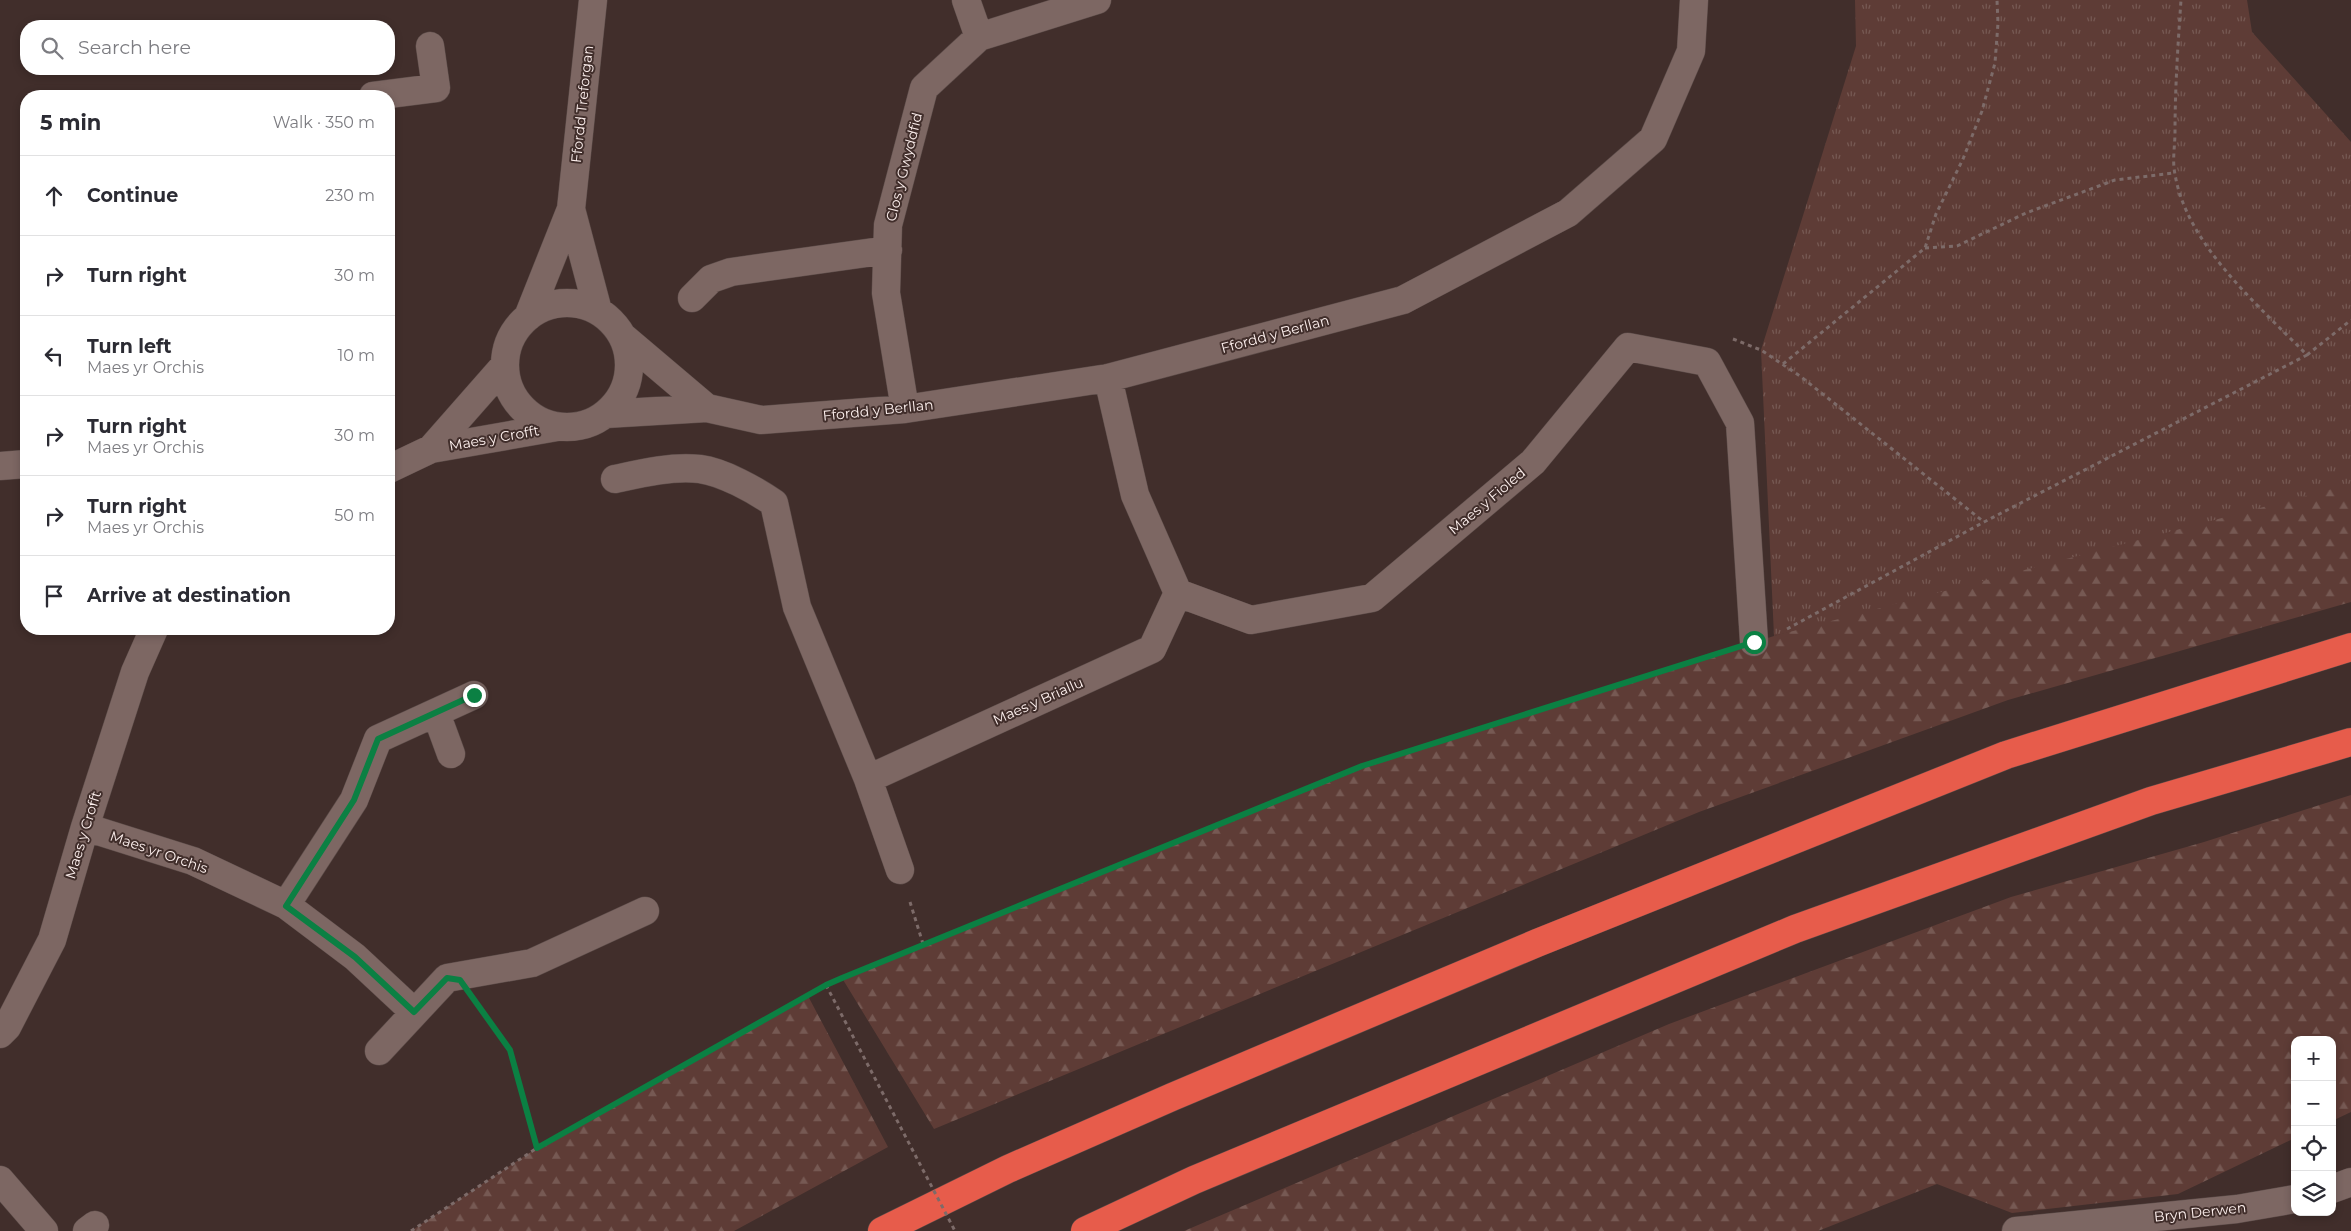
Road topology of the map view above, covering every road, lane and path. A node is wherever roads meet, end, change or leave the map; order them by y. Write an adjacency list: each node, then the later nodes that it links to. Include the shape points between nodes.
1 (593, 0): 11 (street, Ffordd Treforgan)
2 (966, 0): 7 (street)
3 (1097, 0): 7 (street, Clos y Gwyddfid)
4 (1694, 0): 23 (street, Ffordd y Berllan, via 1691,51 1653,139 1568,213 1403,300)
5 (1997, 0): 12 (path, via 1995,64 1982,111 1964,159 1936,214)
6 (2182, 0): 10 (path, via 2175,83)
7 (979, 38): 13 (street, Clos y Gwyddfid, via 924,88 888,225)
8 (430, 46): 9 (street, via 436,88)
9 (395, 93)
10 (2174, 173): 12 (path, via 2116,180 2026,213 1957,246); 20 (path, via 2183,204 2201,237 2233,280)
11 (571, 209): 15 (street, Ffordd Treforgan); 16 (street, Ffordd Treforgan)
12 (1925, 248): 21 (path)
13 (888, 250): 14 (street, via 731,272 711,279); 25 (street, Clos y Gwyddfid, via 886,293)
14 (692, 298)
15 (598, 311): 16 (street, via 562,303 544,307); 18 (street)
16 (528, 317): 22 (street, via 515,330 507,347)
17 (2351, 320): 20 (path)
18 (622, 336): 24 (street, Ffordd y Berllan); 26 (street, via 629,356 628,378 620,398)
19 (1727, 337): 21 (path, via 1761,350)
20 (2307, 355): 33 (path)
21 (1783, 364): 33 (path)
22 (504, 366): 27 (street, via 508,388 520,406 536,420); 28 (street, Maes y Crofft)
23 (1108, 378): 25 (street, Ffordd y Berllan); 34 (street, via 1135,495)
24 (707, 408): 25 (street, Ffordd y Berllan, via 761,420); 26 (street, Ffordd y Berllan)
25 (905, 409)
26 (606, 414): 27 (street, via 583,426)
27 (557, 427): 28 (street, Maes y Crofft)
28 (431, 449): 31 (street, Maes y Crofft)
29 (20, 464): 30 (street)
30 (0, 466)
31 (395, 466)
32 (615, 479): 42 (street, via 654,470 701,469 749,486 774,503 797,607)
33 (1984, 522): 36 (path, via 1774,636)
34 (1178, 593): 36 (street, Maes y Fioled, via 1251,620 1372,598 1533,462 1628,347 1707,362 1740,423); 42 (street, Maes y Briallu, via 1152,649)
35 (151, 635): 43 (street, Maes y Crofft, via 135,672)
36 (1754, 642): 47 (path, via 1362,766)
37 (2351, 647): 61 (highway, via 1997,759 1537,943 1199,1086 1008,1170)
38 (474, 695): 39 (street)
39 (436, 713): 41 (street); 45 (street, via 378,739 354,800)
40 (2351, 742): 63 (highway, via 2152,801 1795,929 1194,1180)
41 (451, 754)
42 (868, 779): 44 (street)
43 (85, 828): 45 (street, Maes yr Orchis, via 193,861); 51 (street, Maes y Crofft, via 52,940 7,1027)
44 (900, 870): 47 (path)
45 (286, 906): 50 (street, Maes yr Orchis, via 355,957)
46 (645, 911): 48 (street, via 532,963)
47 (924, 947): 49 (path)
48 (447, 978): 50 (street); 53 (path, via 460,980 510,1050)
49 (826, 985): 53 (path); 62 (path, bridge)
50 (414, 1012): 52 (street)
51 (0, 1034)
52 (379, 1051)
53 (537, 1148): 60 (path)
54 (0, 1180): 59 (street)
55 (2351, 1182): 56 (street)
56 (2336, 1188)
57 (2291, 1200): 58 (street, Bryn Derwen, via 2237,1209)
58 (2027, 1230)
59 (44, 1231)
60 (411, 1231)
61 (882, 1231)
62 (955, 1231)
63 (1085, 1231)

